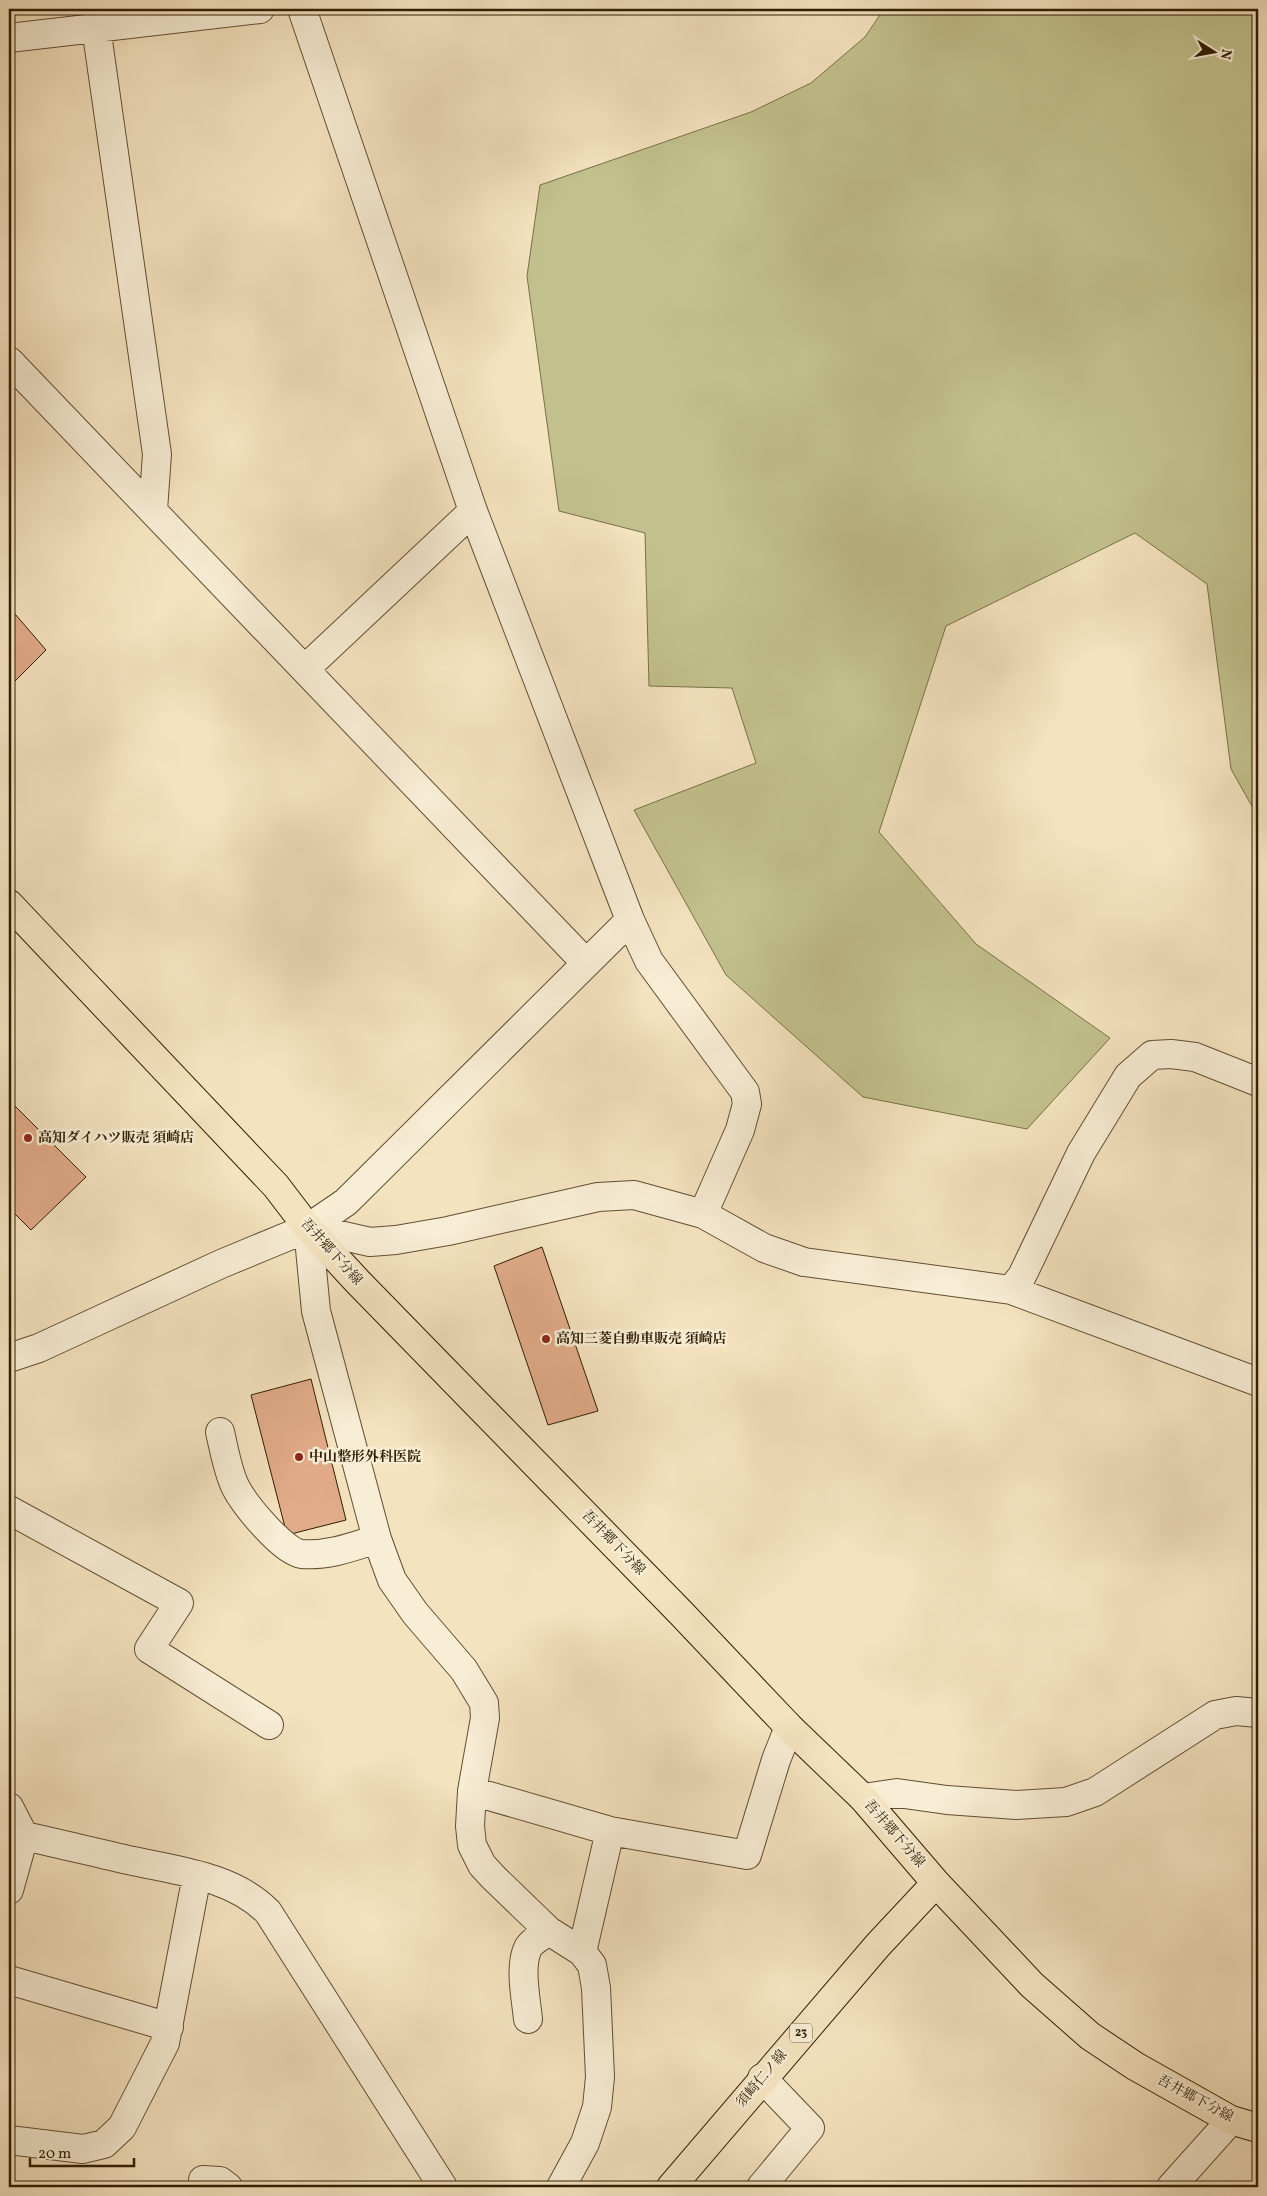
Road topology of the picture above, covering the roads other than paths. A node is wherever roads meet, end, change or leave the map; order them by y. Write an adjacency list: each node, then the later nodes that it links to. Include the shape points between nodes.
1 (260, 9): 3 (street)
2 (302, 9): 7 (street)
3 (96, 26): 4 (street); 6 (street, via 157,454)
4 (9, 38)
5 (9, 361): 6 (street)
6 (153, 510): 8 (street)
7 (473, 511): 8 (street); 10 (street)
8 (305, 669): 11 (street)
9 (9, 904): 14 (main road, 吾井郷下分線, via 276,1186)
10 (630, 920): 11 (street); 13 (street, via 649,960 744,1092 747,1104 740,1130)
11 (586, 963): 14 (street, via 346,1202)
12 (1258, 1082): 15 (street, via 1195,1058 1152,1054 1128,1076 1090,1138 1022,1276)
13 (703, 1214): 14 (street, via 634,1195 598,1197 396,1240 370,1242); 15 (street, via 764,1248 804,1262)
14 (308, 1228): 16 (street, via 221,1264 39,1348); 20 (street, via 316,1311); 23 (main road, 吾井郷下分線)
15 (1011, 1290): 17 (street)
16 (9, 1358)
17 (1258, 1382)
18 (220, 1432): 20 (street, via 235,1487 263,1524 288,1549 301,1554 333,1553)
19 (9, 1510): 22 (street, via 179,1603 149,1649)
20 (377, 1539): 24 (street, via 392,1580 415,1613 464,1670 484,1703 485,1718)
21 (1258, 1713): 25 (street, via 1236,1711 1215,1715 1095,1792 1066,1802 1016,1805 897,1793)
22 (269, 1725)
23 (790, 1727): 25 (main road, 吾井郷下分線); 27 (street, via 776,1760 747,1855)
24 (472, 1791): 27 (street); 32 (street, via 472,1846 482,1865)
25 (863, 1798): 30 (main road, 吾井郷下分線)
26 (9, 1807): 28 (street)
27 (610, 1831): 33 (street)
28 (16, 1842): 29 (street); 31 (street)
29 (197, 1875): 36 (street); 41 (street, via 238,1890 256,1900 268,1912)
30 (936, 1883): 37 (main road, 須崎仁ノ線 / 23, via 878,1944); 38 (main road, 吾井郷下分線, via 1032,1985 1090,2036 1134,2066)
31 (9, 1890)
32 (549, 1930): 33 (street); 35 (street, via 528,1946 524,1960)
33 (582, 1952): 42 (street, via 592,1965 596,1988 600,2077 597,2107 585,2143)
34 (9, 1980): 36 (street)
35 (528, 2019)
36 (169, 2027): 40 (street, via 122,2126 104,2144 83,2149)
37 (762, 2078): 43 (main road, 須崎仁ノ線 / 23); 44 (street, via 810,2128)
38 (1231, 2120): 39 (main road, 吾井郷下分線); 45 (street)
39 (1258, 2128)
40 (9, 2140)
41 (443, 2187)
42 (561, 2187)
43 (671, 2187)
44 (761, 2187)
45 (1171, 2187)

